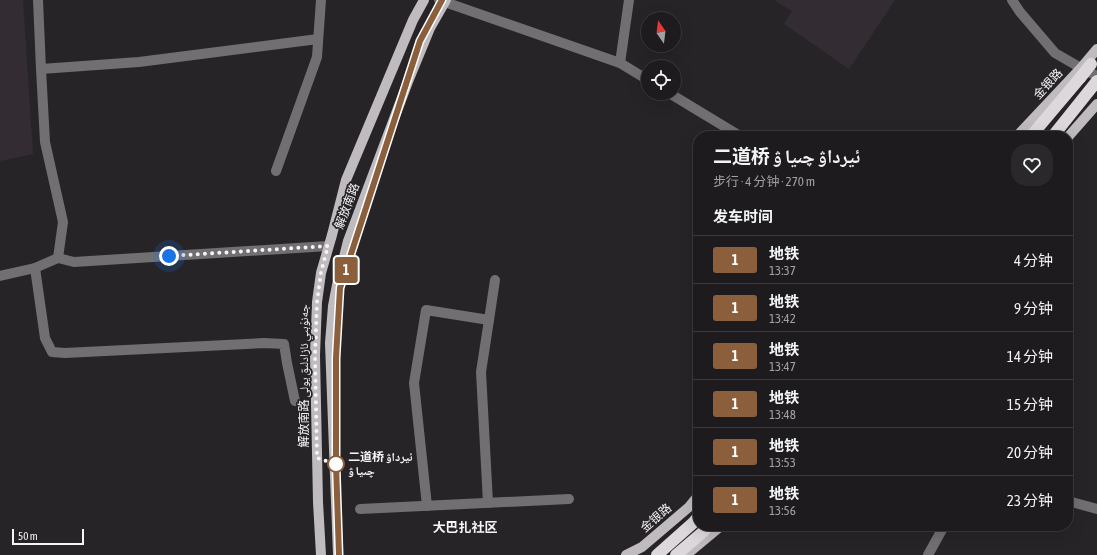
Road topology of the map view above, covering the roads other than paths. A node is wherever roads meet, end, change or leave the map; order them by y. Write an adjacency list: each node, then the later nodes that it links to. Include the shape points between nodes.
1 (38, 0): 12 (street)
2 (321, 0): 7 (street)
3 (424, 0): 25 (main road, 解放南路 جەنۇبىي ئازادلىق يولى, via 413,20 346,180)
4 (629, 0): 10 (street)
5 (1012, 0): 11 (street, via 1055,52)
6 (444, 1): 10 (street); 44 (main road, 解放南路, via 409,79 348,241 337,284 330,343)
7 (318, 39): 12 (street, via 139,62); 24 (street, via 317,57)
8 (1097, 49): 11 (main road, 金银路)
9 (1097, 57): 21 (highway, bridge)
10 (620, 63): 14 (street)
11 (1081, 68): 13 (street); 15 (street); 20 (main road, 金银路)
12 (40, 69): 26 (street, via 45,142 63,222)
13 (1097, 69)
14 (641, 76)
15 (1097, 76)
16 (1097, 81): 22 (highway)
17 (681, 100): 19 (street)
18 (1097, 104): 23 (main road)
19 (732, 131)
20 (1022, 131)
21 (1035, 131)
22 (1057, 131)
23 (1073, 131)
24 (276, 171)
25 (328, 246): 26 (street, via 74,262); 43 (main road, 解放南路 جەنۇبىي ئازادلىق يولى, via 317,302 315,355)
26 (58, 258): 27 (street)
27 (35, 268): 28 (street); 31 (street, via 44,338 52,352 284,344)
28 (0, 276)
29 (495, 280): 30 (street)
30 (489, 320): 35 (street, via 481,372); 36 (street, via 426,310 414,382)
31 (295, 401)
32 (569, 499): 35 (street)
33 (693, 502): 45 (main road, 金银路, via 642,547)
34 (1073, 502): 38 (street)
35 (488, 503): 36 (street)
36 (427, 506): 37 (street)
37 (360, 509)
38 (1097, 509)
39 (693, 523): 46 (highway)
40 (704, 531): 47 (highway)
41 (715, 531): 48 (main road)
42 (941, 531): 49 (street)
43 (321, 555)
44 (338, 555)
45 (626, 555)
46 (657, 555)
47 (676, 555)
48 (686, 555)
49 (928, 555)

